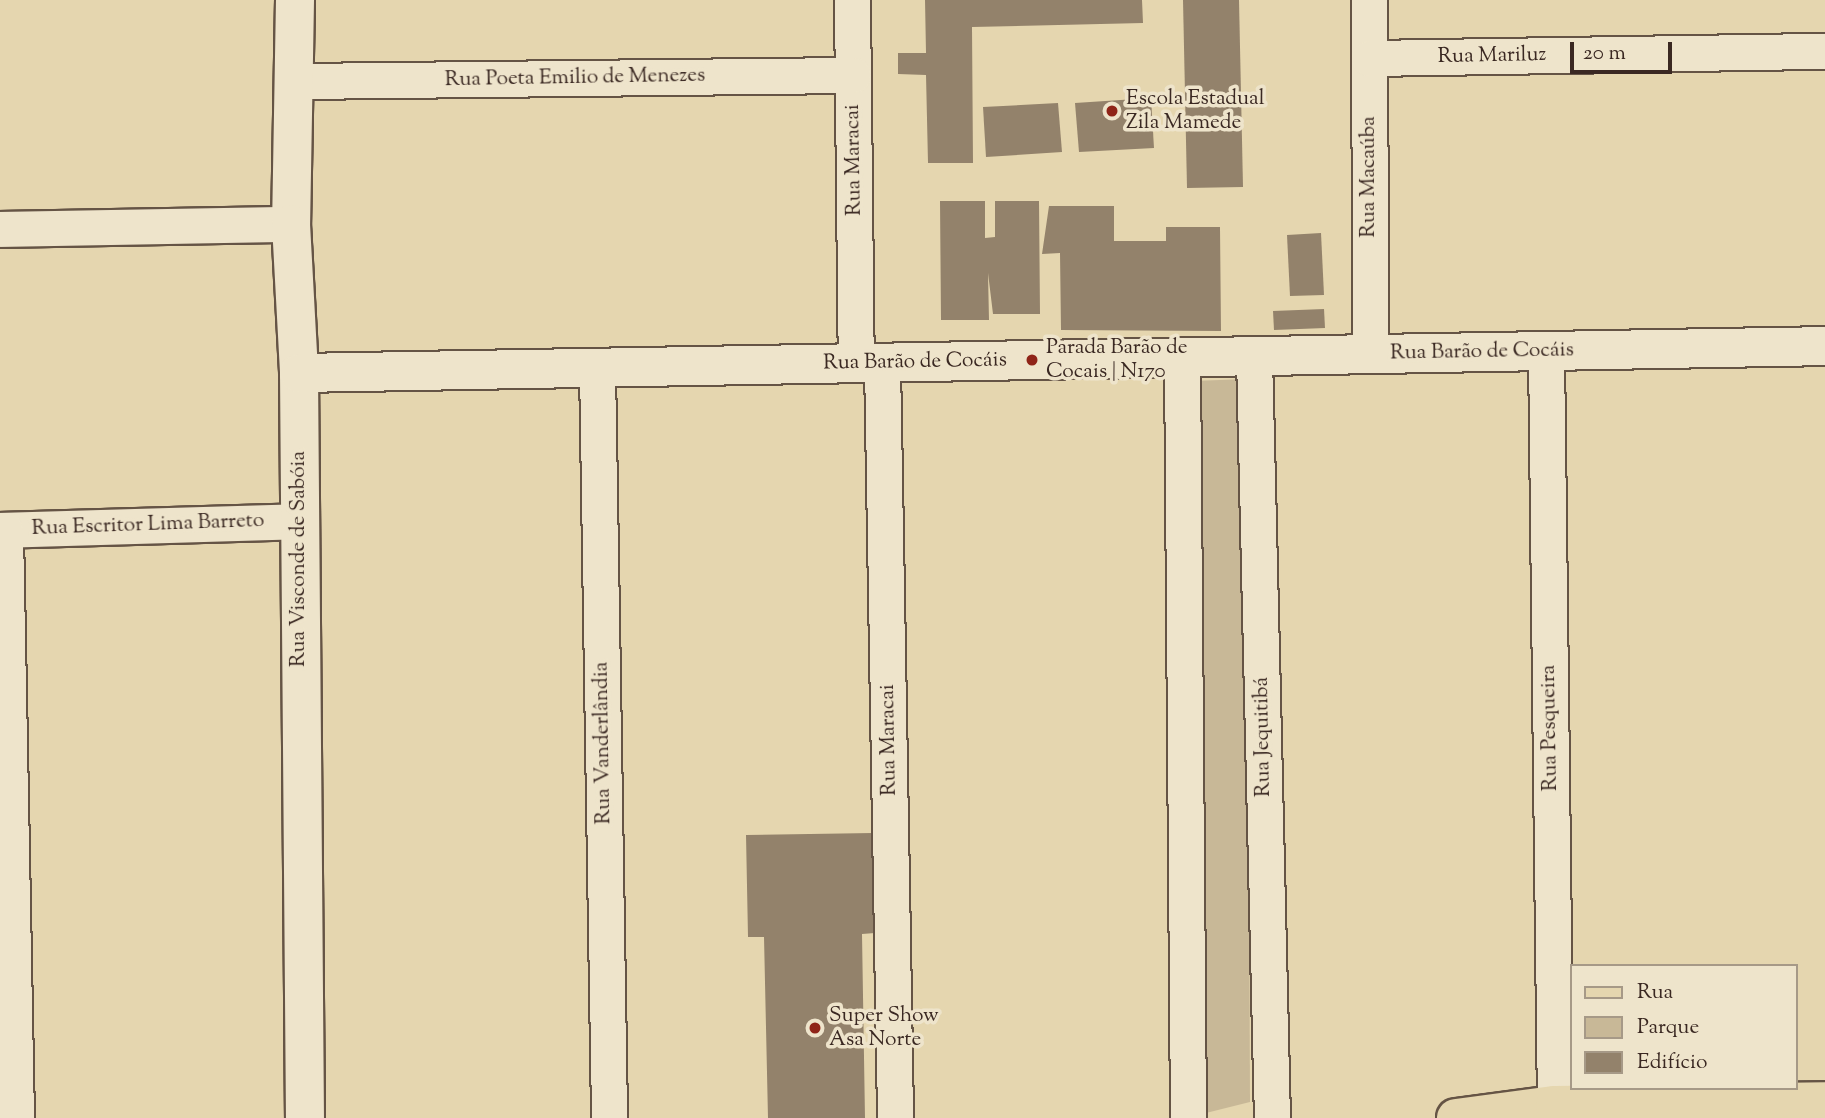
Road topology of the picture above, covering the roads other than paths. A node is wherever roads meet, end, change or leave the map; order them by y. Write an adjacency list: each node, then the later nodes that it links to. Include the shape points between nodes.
1 (295, 0): 7 (street, Rua Visconde de Sabóia)
2 (852, 0): 6 (street, Rua Maracai)
3 (1369, 0): 5 (street, Rua Macaúba)
4 (1825, 51): 5 (street, Rua Mariluz)
5 (1369, 58): 12 (street, Rua Macaúba)
6 (853, 75): 7 (street, Rua Poeta Emilio de Menezes); 15 (street, Rua Maracai)
7 (297, 81): 8 (street, Rua Visconde de Sabóia)
8 (291, 224): 9 (street); 17 (street, Rua Visconde de Sabóia)
9 (0, 229)
10 (1825, 346): 11 (street, Rua Barão de Cocáis)
11 (1546, 351): 12 (street, Rua Barão de Cocáis); 21 (street, Rua Pesqueira)
12 (1370, 354): 13 (street, Rua Barão de Cocáis)
13 (1254, 356): 14 (street, Rua Barão de Cocáis); 27 (street, Rua Jequitibá)
14 (1182, 357): 15 (street, Rua Barão de Cocáis); 26 (street)
15 (869, 363): 16 (street, Rua Barão de Cocáis); 25 (street, Rua Maracai)
16 (597, 367): 17 (street, Rua Barão de Cocáis); 24 (street, Rua Vanderlândia)
17 (299, 373): 18 (street, Rua Visconde de Sabóia)
18 (297, 521): 19 (street, Rua Escritor Lima Barreto); 23 (street, Rua Visconde de Sabóia)
19 (3, 530): 22 (street)
20 (1825, 1101): 21 (main road)
21 (1555, 1105): 28 (main road)
22 (16, 1118)
23 (306, 1118)
24 (609, 1118)
25 (895, 1118)
26 (1188, 1118)
27 (1272, 1118)
28 (1456, 1118)

